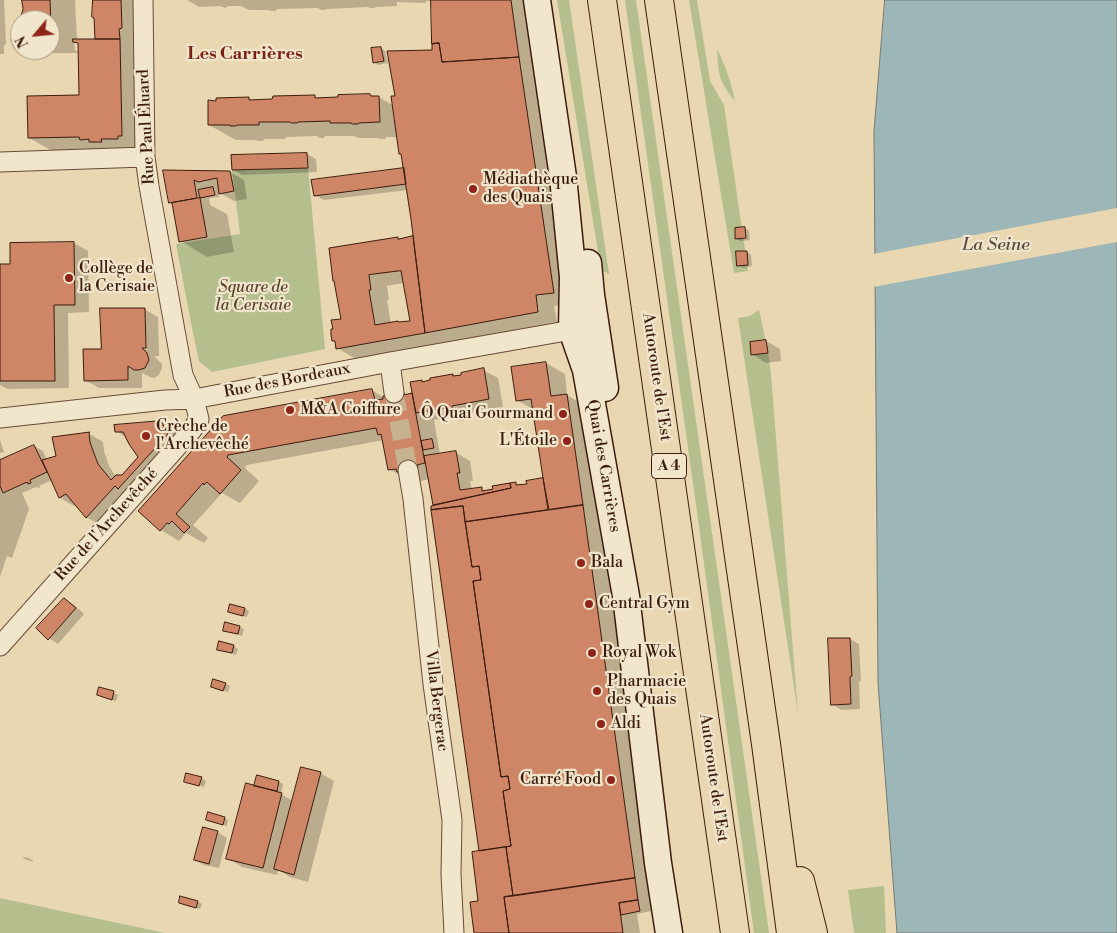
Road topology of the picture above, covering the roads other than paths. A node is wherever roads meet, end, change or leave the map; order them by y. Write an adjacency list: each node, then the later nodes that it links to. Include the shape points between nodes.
1 (143, 0): 6 (street, Rue Paul Éluard)
2 (537, 0): 8 (main road, Quai des Carrières)
3 (552, 0): 8 (main road, Quai des Carrières, via 578,177)
4 (602, 0): 19 (highway, Autoroute de l’Est / A 4)
5 (659, 0): 15 (highway)
6 (145, 158): 7 (street); 11 (street, Rue Paul Éluard, via 183,375)
7 (0, 162)
8 (582, 327): 9 (street, Rue des Bordeaux); 17 (main road, Quai des Carrières, via 586,370 624,579); 18 (main road, Quai des Carrières, via 625,512)
9 (390, 362): 10 (street); 11 (street, Rue des Bordeaux)
10 (394, 393)
11 (194, 399): 12 (street, Rue des Bordeaux); 14 (street, Rue de l'Archevêché, via 199,419 192,430)
12 (0, 418)
13 (408, 470): 16 (street, Villa Bergerac, via 452,820)
14 (0, 646)
15 (766, 744): 20 (highway); 21 (highway)
16 (454, 933)
17 (669, 933)
18 (684, 933)
19 (735, 933)
20 (791, 933)
21 (812, 933)

